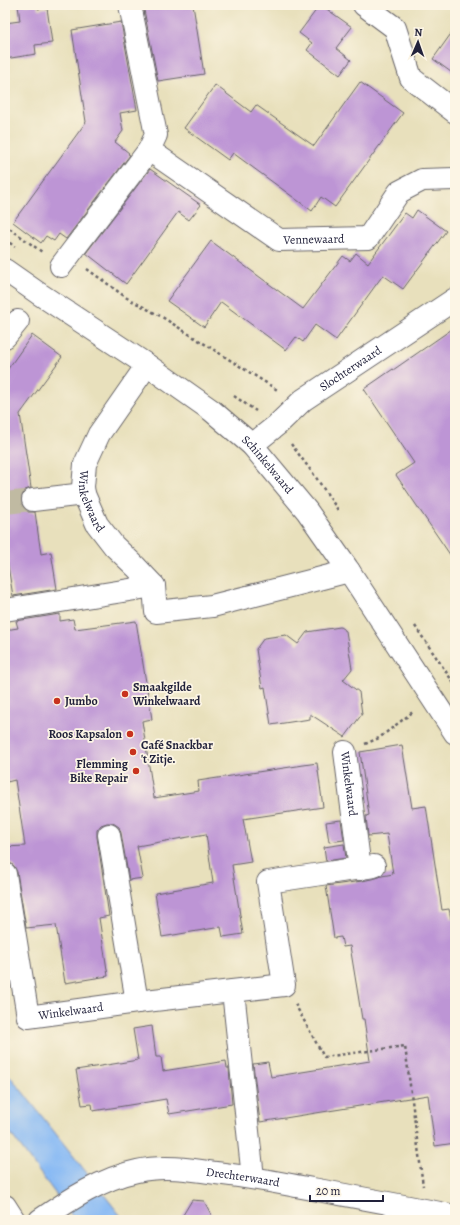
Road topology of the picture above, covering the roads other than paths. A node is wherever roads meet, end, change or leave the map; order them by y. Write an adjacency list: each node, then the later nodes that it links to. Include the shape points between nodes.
1 (130, 5): 4 (street, via 156,135)
2 (364, 5): 3 (street, via 395,28 411,78)
3 (455, 112)
4 (150, 150): 5 (street, Vennewaard, via 278,240 368,238 400,192 422,180); 6 (street)
5 (455, 179)
6 (65, 261)
7 (5, 270): 9 (street, Schinkelwaard)
8 (455, 300): 10 (street, Slochterwaard, via 303,400)
9 (147, 365): 10 (street, Schinkelwaard, via 211,410); 11 (street, Winkelwaard, via 99,434 85,464)
10 (252, 445): 13 (street, Schinkelwaard, via 307,511)
11 (84, 494): 12 (street); 14 (street, Winkelwaard, via 97,524 114,546)
12 (33, 500)
13 (349, 571): 14 (street, via 212,606 156,612); 16 (street, Schinkelwaard)
14 (154, 586): 15 (street)
15 (5, 610)
16 (455, 733)
17 (345, 752): 20 (street, Winkelwaard, via 367,868 268,882 284,984)
18 (109, 835): 21 (street)
19 (5, 874): 21 (street, Winkelwaard, via 28,1017)
20 (233, 991): 21 (street, Winkelwaard); 22 (street)
21 (137, 1002)
22 (253, 1178): 24 (street, Drechterwaard, via 182,1168 139,1171 119,1175 101,1183); 25 (street, Drechterwaard)
23 (5, 1206): 26 (street)
24 (49, 1214)
25 (455, 1216)
26 (14, 1220)

